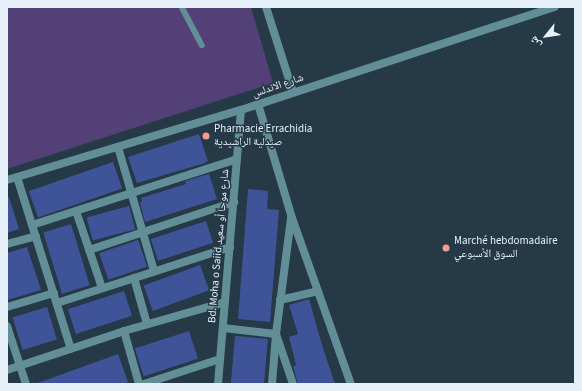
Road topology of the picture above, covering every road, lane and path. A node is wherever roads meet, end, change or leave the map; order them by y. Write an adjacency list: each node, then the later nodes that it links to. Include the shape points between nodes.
1 (182, 7): 4 (lane)
2 (266, 7): 5 (street)
3 (555, 7): 5 (street, شارع الاندلس)
4 (202, 45)
5 (293, 92): 6 (street, شارع الاندلس)
6 (258, 104): 7 (street, شارع الاندلس); 15 (street)
7 (241, 110): 8 (street, شارع الاندلس); 9 (street, Bd. Moha o Saiid شارع موحا أو سعيد)
8 (118, 148): 10 (street, شارع الاندلس); 12 (street)
9 (237, 159): 12 (street); 13 (street, Bd. Moha o Saiid شارع موحا أو سعيد)
10 (17, 177): 11 (street, شارع الاندلس); 16 (street)
11 (7, 180)
12 (131, 193): 14 (street); 17 (street)
13 (234, 202): 17 (street); 20 (street, Bd. Moha o Saiid شارع موحا أو سعيد)
14 (76, 211): 16 (street); 21 (street)
15 (291, 215): 25 (street); 27 (street)
16 (32, 225): 18 (street)
17 (143, 233): 21 (street); 22 (street)
18 (36, 236): 19 (street); 26 (street)
19 (7, 244)
20 (230, 247): 22 (street); 28 (street, Bd. Moha o Saiid شارع موحا أو سعيد)
21 (89, 250): 24 (street)
22 (154, 271): 23 (street)
23 (134, 278): 24 (street); 31 (street)
24 (102, 288): 29 (street)
25 (318, 291): 27 (street); 46 (street)
26 (54, 293): 29 (street); 30 (street)
27 (280, 300): 35 (street)
28 (225, 302): 31 (street); 33 (street, Bd. Moha o Saiid شارع موحا أو سعيد)
29 (57, 303): 36 (street)
30 (7, 307)
31 (147, 324): 34 (street)
32 (7, 326): 38 (street)
33 (223, 328): 35 (street); 37 (street, Bd. Moha o Saiid شارع موحا أو سعيد)
34 (124, 331): 36 (street); 41 (street)
35 (276, 334): 44 (street); 45 (street)
36 (71, 349): 38 (street)
37 (220, 359): 42 (street); 43 (street, Bd. Moha o Saiid شارع موحا أو سعيد)
38 (20, 366): 39 (street); 40 (street)
39 (7, 370)
40 (26, 384)
41 (139, 384)
42 (144, 384)
43 (218, 384)
44 (272, 384)
45 (293, 384)
46 (351, 384)

